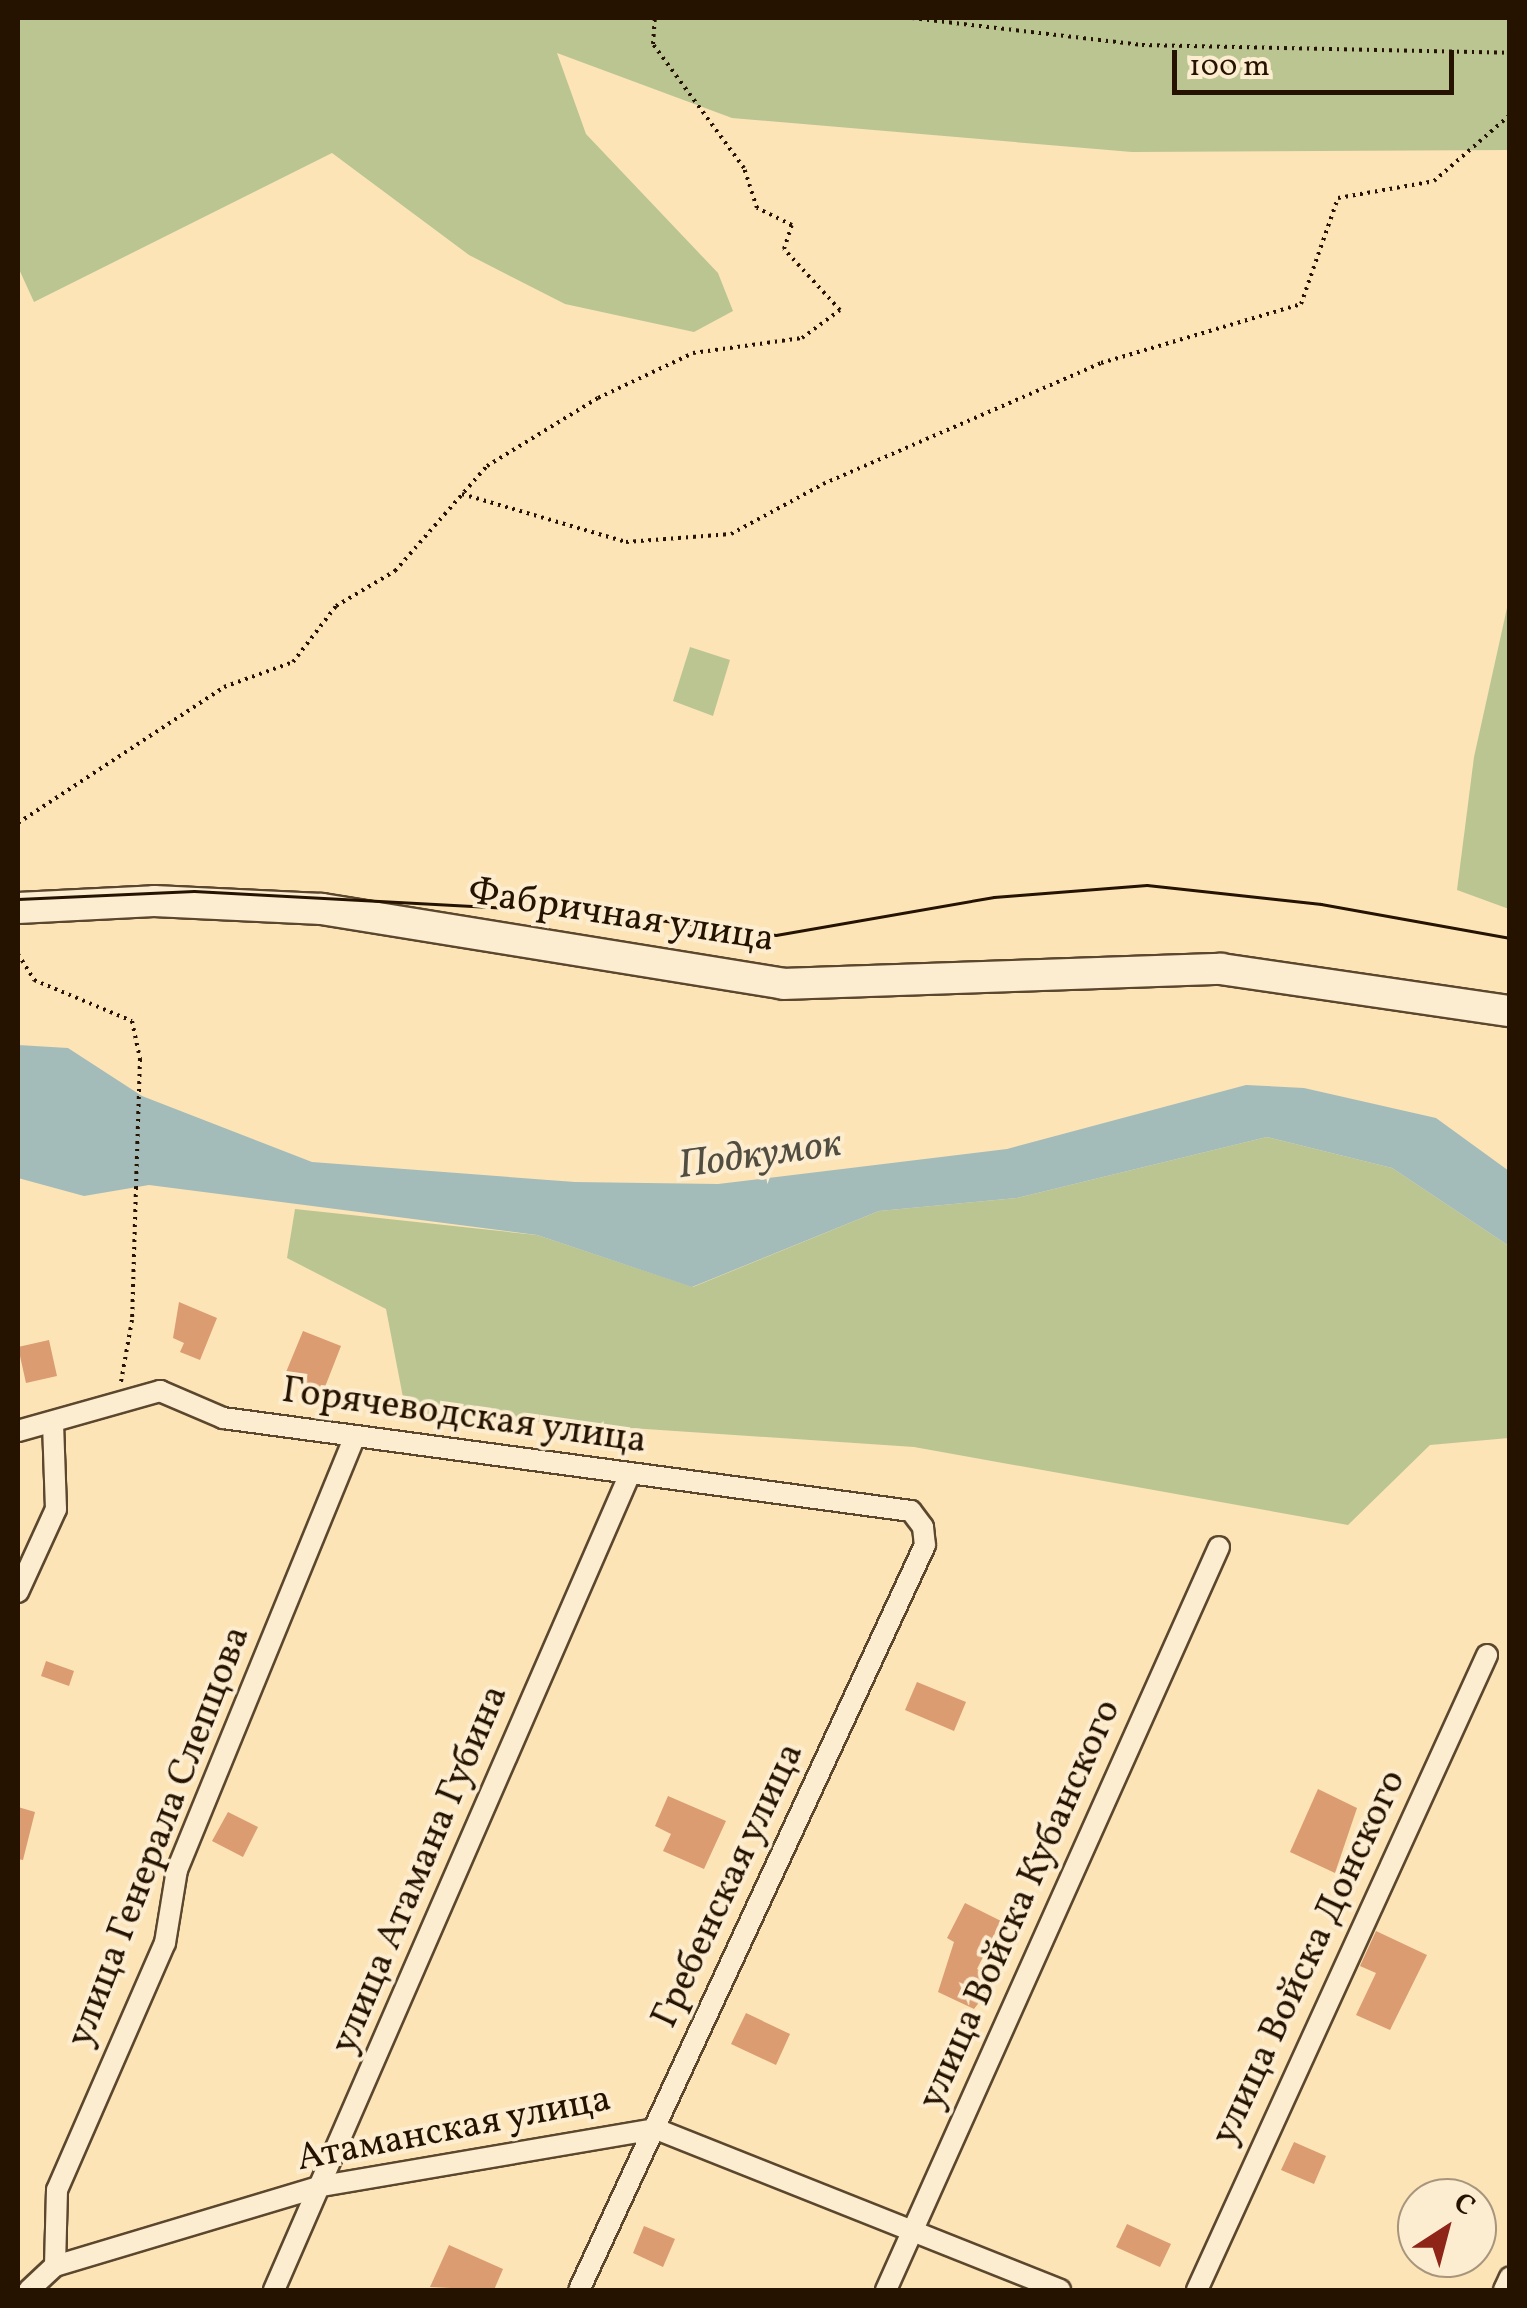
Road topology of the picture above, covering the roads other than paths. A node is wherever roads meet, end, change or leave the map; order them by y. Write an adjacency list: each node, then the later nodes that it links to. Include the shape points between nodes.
1 (18, 908): 2 (main road, Фабричная улица, via 154,901 322,909 782,984 1221,968)
2 (1510, 1011)
3 (53, 1424): 4 (street, Горячеводская улица); 5 (street, Горячеводская улица, via 118,1398 160,1391 224,1418); 9 (street, via 56,1510)
4 (18, 1432)
5 (356, 1437): 6 (street, Горячеводская улица); 14 (street, улица Генерала Слепцова, via 177,1870 165,1943 57,2190)
6 (629, 1476): 7 (street, Горячеводская улица); 12 (street, улица Атамана Губина)
7 (912, 1511): 11 (street, Гребенская улица, via 924,1544)
8 (1219, 1547): 13 (street, улица Войска Кубанского)
9 (18, 1592)
10 (1486, 1656): 21 (street, улица Войска Донского)
11 (656, 2129): 12 (street, Атаманская улица, via 513,2148); 13 (street, Атаманская улица); 18 (street, Гребенская улица)
12 (322, 2186): 14 (street, Атаманская улица); 17 (street, улица Атамана Губина)
13 (916, 2228): 19 (street, улица Войска Кубанского); 20 (street, Атаманская улица)
14 (55, 2266): 16 (street, Атаманская улица)
15 (1510, 2278): 22 (street)
16 (29, 2290)
17 (274, 2290)
18 (580, 2290)
19 (886, 2290)
20 (1060, 2290)
21 (1197, 2290)
22 (1504, 2290)

